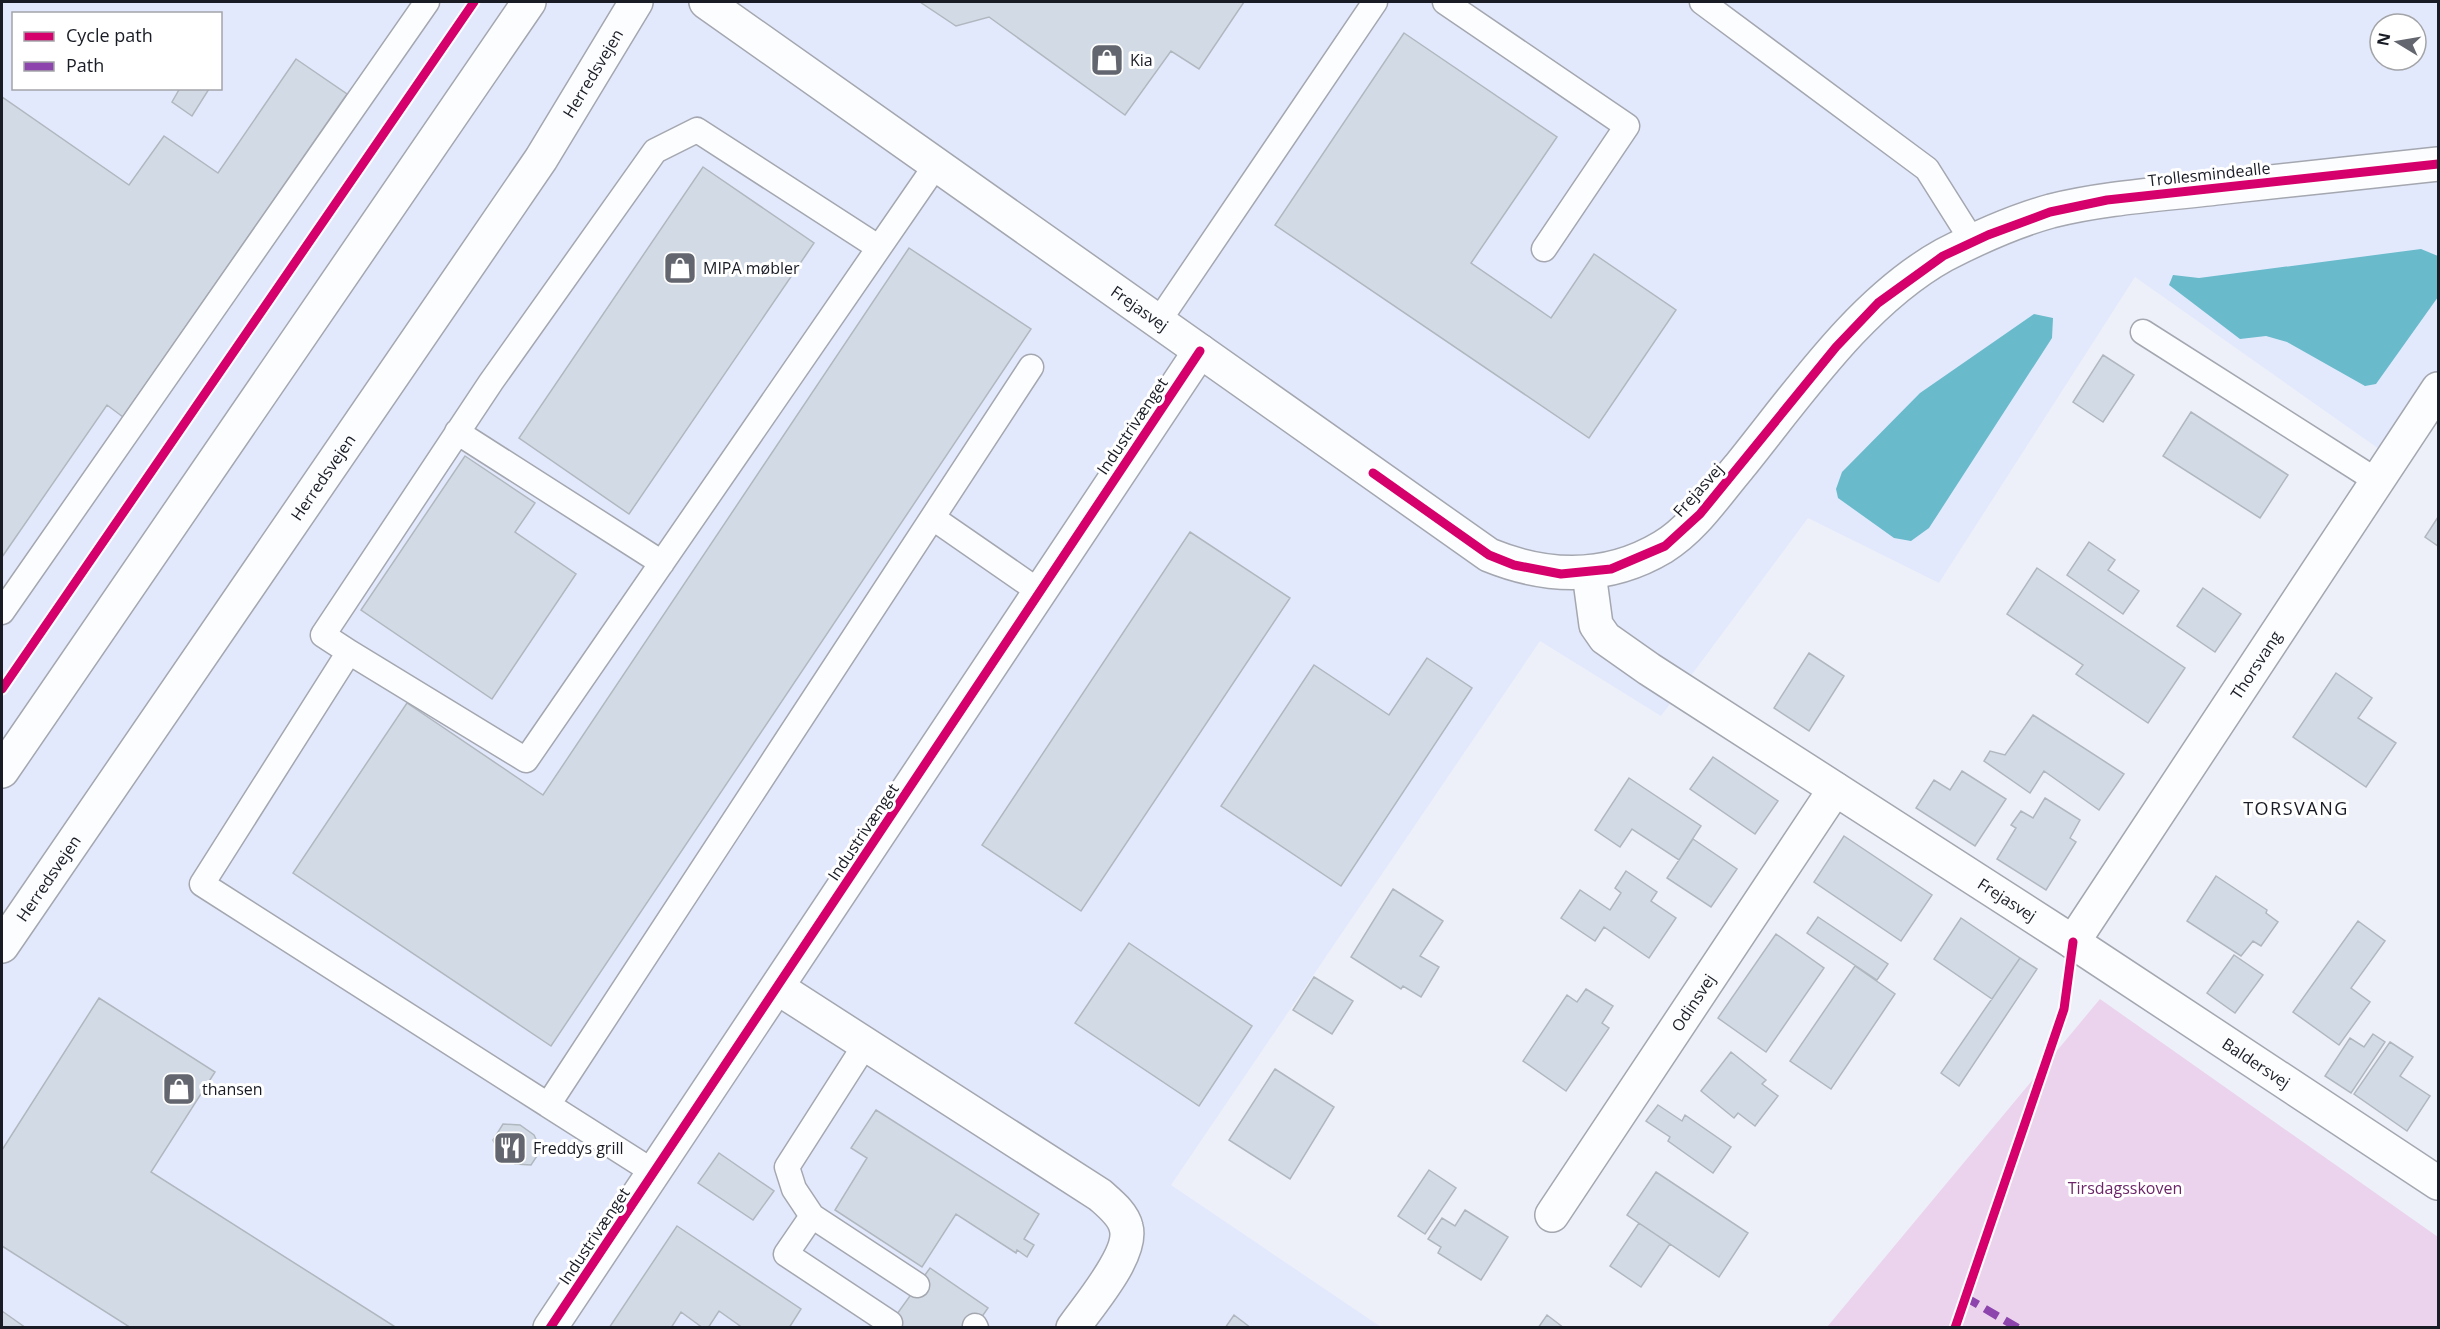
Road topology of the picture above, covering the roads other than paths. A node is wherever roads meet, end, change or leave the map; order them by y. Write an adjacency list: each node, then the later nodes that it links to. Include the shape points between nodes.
1 (427, 2): 24 (lane)
2 (529, 2): 26 (street)
3 (636, 2): 29 (street, Herredsvejen, via 541,159)
4 (706, 2): 9 (street, Frejasvej)
5 (1375, 2): 13 (lane)
6 (1445, 2): 12 (lane, via 1627,126)
7 (1702, 2): 10 (lane, via 1927,169)
8 (2439, 164): 10 (street, Trollesmindealle, via 2107,201 2050,212)
9 (936, 165): 11 (lane); 13 (street, Frejasvej)
10 (1980, 239): 22 (street, Frejasvej, via 1943,256 1878,303 1836,347 1700,514 1665,546 1611,569)
11 (878, 247): 18 (lane, via 697,130 655,150); 21 (lane)
12 (1544, 249)
13 (1158, 322): 15 (street, Frejasvej)
14 (2143, 333): 19 (lane)
15 (1200, 351): 22 (street, Frejasvej, via 1490,555 1514,565 1562,574); 23 (street, Industrivænget)
16 (1031, 367): 20 (lane)
17 (2439, 389): 19 (street, Thorsvang)
18 (457, 432): 21 (lane); 25 (lane, via 322,634)
19 (2377, 481): 28 (street, Thorsvang)
20 (933, 518): 23 (lane); 32 (lane)
21 (662, 563): 25 (lane, via 526,760)
22 (1589, 573): 27 (street, Frejasvej, via 1596,625 1605,638)
23 (1040, 592): 30 (street, Industrivænget)
24 (2, 612)
25 (349, 652): 32 (lane, via 202,884)
26 (2, 771)
27 (1835, 789): 28 (street, Frejasvej); 35 (street, Odinsvej)
28 (2073, 942): 34 (street, Baldersvej)
29 (2, 946)
30 (778, 988): 31 (street); 33 (street, Industrivænget)
31 (865, 1045): 36 (lane, via 787,1167 794,1189); 40 (street, via 1100,1195 1117,1211 1127,1228 1124,1247 1114,1270)
32 (548, 1105): 33 (lane)
33 (655, 1173): 39 (street, Industrivænget)
34 (2439, 1183)
35 (1552, 1215)
36 (812, 1216): 37 (lane); 38 (lane, via 786,1254)
37 (918, 1285)
38 (890, 1323)
39 (550, 1328)
40 (1073, 1328)

